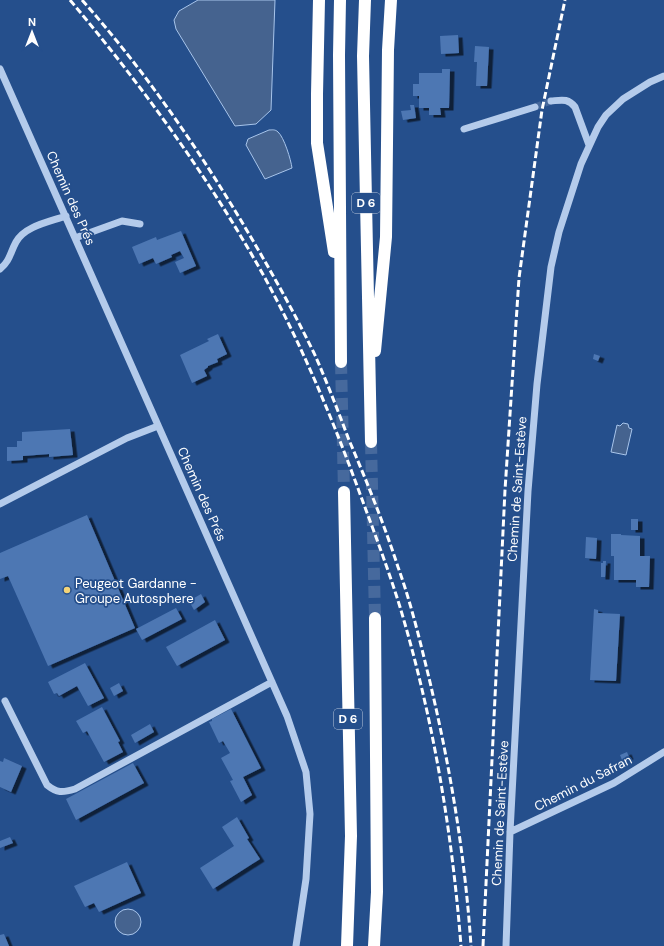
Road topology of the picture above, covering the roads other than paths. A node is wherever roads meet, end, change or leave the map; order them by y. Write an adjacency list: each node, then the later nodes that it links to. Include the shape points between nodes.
1 (319, 0): 15 (highway, via 317,143)
2 (340, 0): 15 (highway, D 6)
3 (365, 0): 17 (highway, D 6, via 363,64)
4 (391, 0): 17 (highway, via 386,237)
5 (0, 69): 11 (street, Chemin des Prés)
6 (664, 76): 10 (street, Chemin de Saint-Estève, via 637,90 615,106 602,121)
7 (551, 101): 10 (street, via 565,99 571,102)
8 (535, 107): 9 (street)
9 (464, 129)
10 (589, 145): 26 (street, Chemin de Saint-Estève, via 559,232 544,315 528,491)
11 (66, 216): 13 (street, Chemin des Prés); 14 (street, via 36,226 23,234 16,242 7,264)
12 (140, 224): 13 (street, via 122,221)
13 (75, 238): 18 (street, Chemin des Prés)
14 (0, 269)
15 (340, 292): 16 (highway, D 6)
16 (342, 362)
17 (370, 406): 19 (highway, D 6)
18 (158, 426): 21 (street, via 127,438); 23 (street, Chemin des Prés)
19 (371, 442)
20 (344, 492): 28 (highway, D 6, via 351,836)
21 (0, 504)
22 (375, 618): 29 (highway, D 6, via 377,892)
23 (272, 682): 24 (street, via 74,789 64,792 47,785); 27 (street, Chemin des Prés, via 287,716 306,772 310,814 306,879)
24 (5, 701)
25 (664, 752): 26 (street, Chemin du Safran, via 614,783)
26 (510, 832): 30 (street, Chemin de Saint-Estève)
27 (296, 946)
28 (347, 946)
29 (374, 946)
30 (506, 946)

